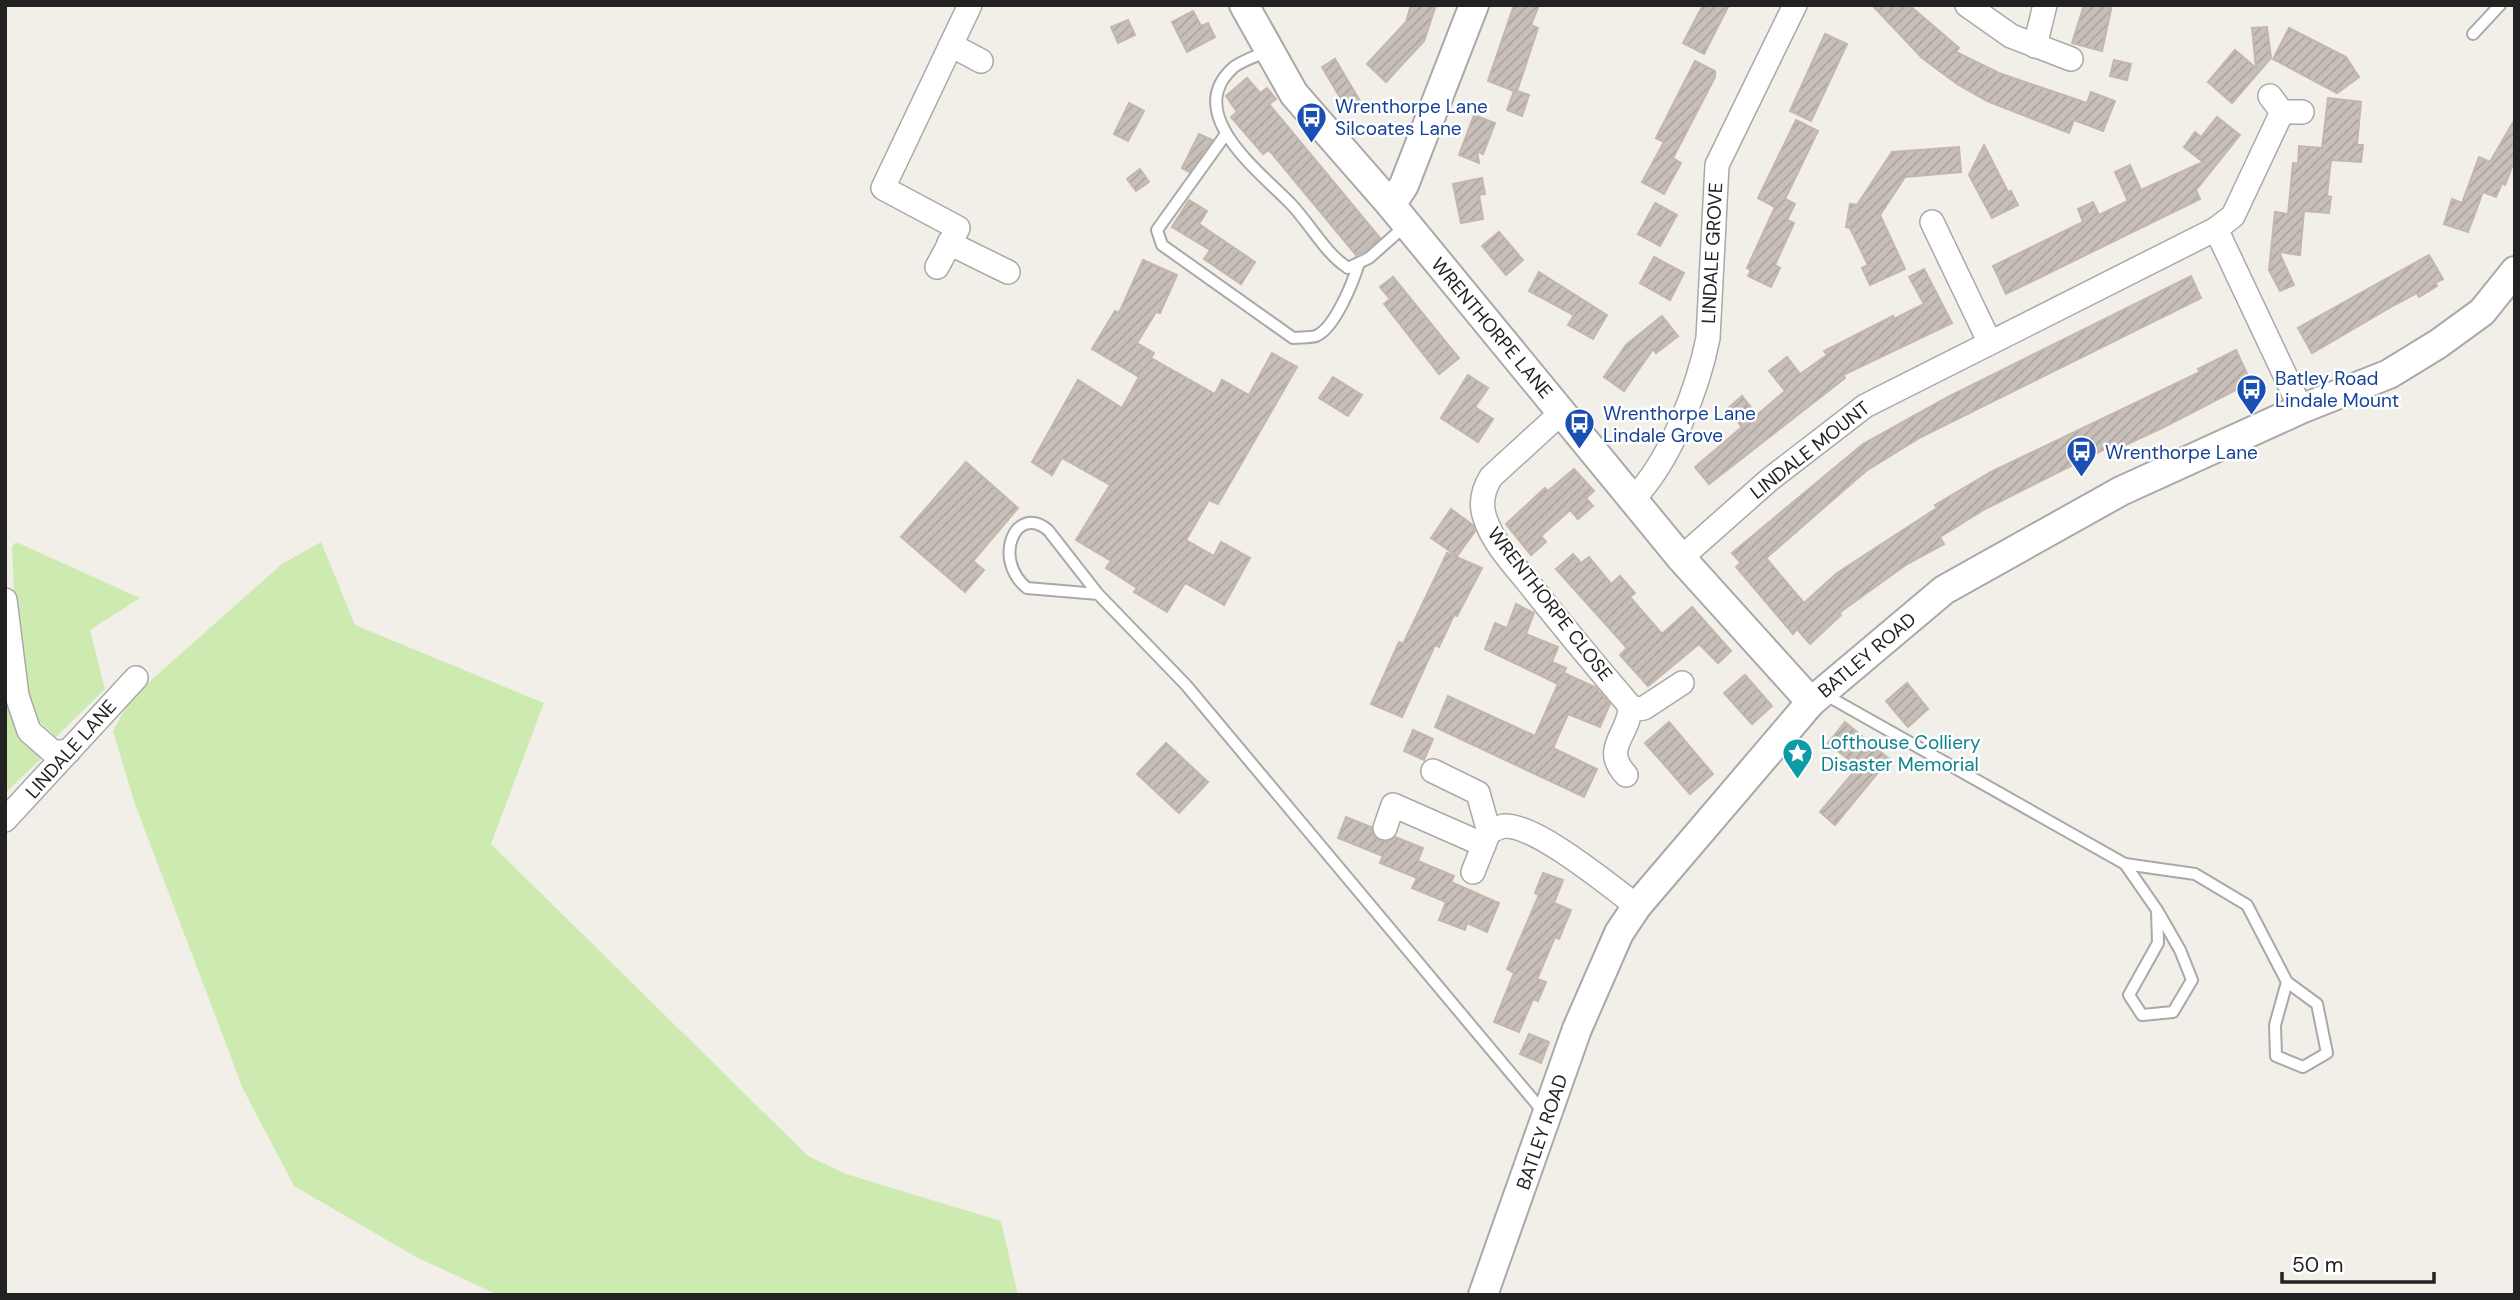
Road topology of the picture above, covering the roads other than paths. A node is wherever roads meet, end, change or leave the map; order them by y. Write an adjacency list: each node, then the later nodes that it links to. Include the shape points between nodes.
1 (970, 5): 9 (street)
2 (1244, 5): 11 (street, WRENTHORPE LANE)
3 (1474, 5): 16 (street, via 1404,185)
4 (1794, 5): 27 (street, LINDALE GROVE, via 1717,165 1703,364 1655,472)
5 (1967, 5): 10 (street, via 1989,23)
6 (2045, 5): 10 (street)
7 (2500, 5): 8 (lane)
8 (2473, 34)
9 (951, 45): 13 (street); 19 (street, via 883,188 958,228)
10 (2035, 46): 12 (street)
11 (1269, 50): 15 (lane, via 1236,65 1222,79 1216,112); 16 (street, WRENTHORPE LANE, via 1294,94)
12 (2071, 59)
13 (981, 61)
14 (2285, 106): 18 (street, LINDALE MOUNT, via 2234,216)
15 (1226, 134): 20 (lane, via 1338,261 1348,268); 20 (lane, via 1157,230 1161,245 1293,338 1314,337 1324,331 1352,287)
16 (1399, 215): 20 (lane, via 1369,258); 26 (street, WRENTHORPE LANE)
17 (1930, 218): 24 (street)
18 (2216, 229): 24 (street, LINDALE MOUNT); 25 (street)
19 (949, 243): 21 (street); 23 (street)
20 (1359, 262)
21 (937, 267)
22 (2515, 271): 25 (street, BATLEY ROAD, via 2482,312 2438,344 2389,374)
23 (1008, 272)
24 (1989, 341): 28 (street, LINDALE MOUNT, via 1865,406 1769,480)
25 (2301, 409): 33 (street, BATLEY ROAD, via 2121,491 2007,552 1944,590)
26 (1562, 412): 27 (street, WRENTHORPE LANE); 34 (street, WRENTHORPE CLOSE, via 1491,477 1482,502 1485,517 1508,557)
27 (1633, 499): 28 (street, WRENTHORPE LANE)
28 (1681, 558): 33 (street, WRENTHORPE LANE)
29 (1098, 594): 29 (lane, via 1039,523 1018,529 1010,541 1008,560 1018,581 1027,588); 46 (lane, via 1186,685)
30 (5, 600): 35 (street, via 18,696 29,732 54,753)
31 (136, 678): 35 (street, LINDALE LANE)
32 (1682, 684): 34 (street, via 1644,708)
33 (1816, 698): 41 (lane); 43 (street, BATLEY ROAD)
34 (1630, 710): 37 (street, via 1615,757)
35 (69, 751): 38 (street, LINDALE LANE)
36 (1433, 771): 40 (street, via 1478,793)
37 (1626, 775)
38 (5, 820)
39 (1385, 828): 40 (street, via 1393,805)
40 (1480, 839): 42 (street); 43 (street, via 1504,826 1517,828 1564,852)
41 (2125, 864): 44 (lane); 45 (lane, via 2195,874 2247,905)
42 (1473, 872)
43 (1637, 906): 46 (street, BATLEY ROAD, via 1619,933 1577,1029)
44 (2157, 910): 44 (lane, via 2158,943 2129,995 2142,1016 2173,1012 2192,980)
45 (2287, 982): 45 (lane, via 2318,1004 2327,1053 2303,1067 2276,1056 2275,1025)
46 (1547, 1117): 47 (street, BATLEY ROAD)
47 (1483, 1295)

